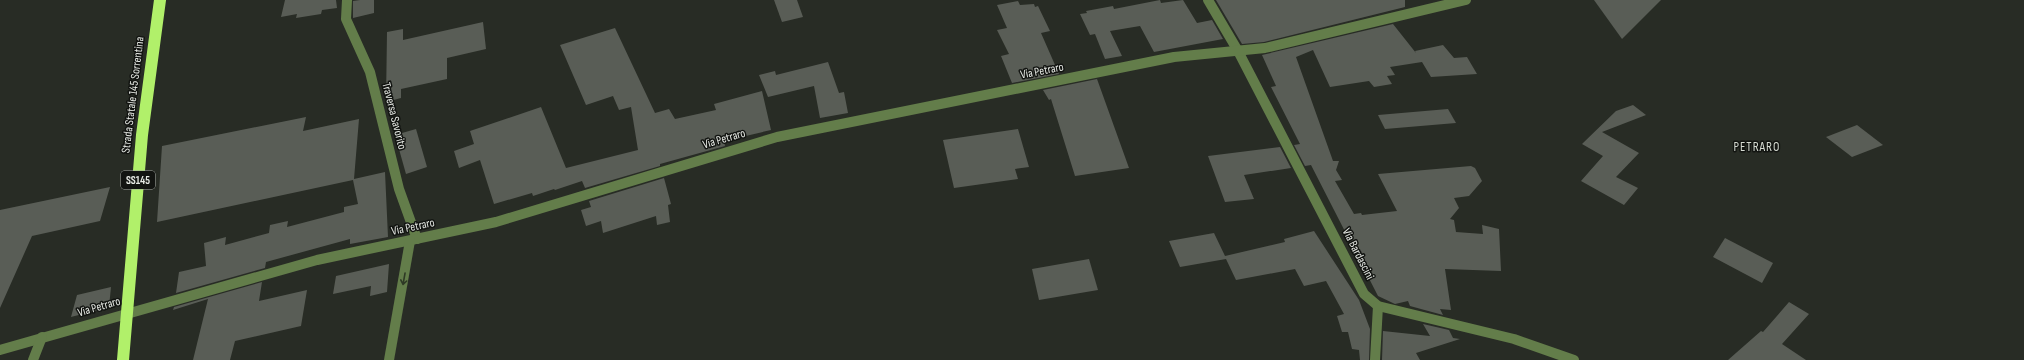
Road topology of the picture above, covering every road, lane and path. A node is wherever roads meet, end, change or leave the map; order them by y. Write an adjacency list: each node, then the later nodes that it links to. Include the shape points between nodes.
1 (160, 0): 11 (highway, Strada Statale 145 Sorrentina / SS145, bridge, via 143,120)
2 (347, 0): 6 (street, Traversa Savorito, via 346,19 370,72)
3 (1208, 0): 5 (street, Via Bardascini)
4 (1466, 0): 5 (street, Via Petraro, via 1265,48)
5 (1238, 51): 6 (street, Via Petraro, via 1174,57 777,137 496,222); 7 (street, Via Bardascini, via 1364,294)
6 (414, 240): 8 (street, Via Petraro, via 317,260); 12 (street, Traversa Savorito, one-way to 12)
7 (1378, 306): 13 (street); 14 (street, Via Bardascini, via 1514,339)
8 (42, 338): 9 (street, Via Petraro); 10 (street)
9 (0, 350)
10 (33, 360)
11 (123, 360)
12 (389, 360)
13 (1375, 360)
14 (1574, 360)

